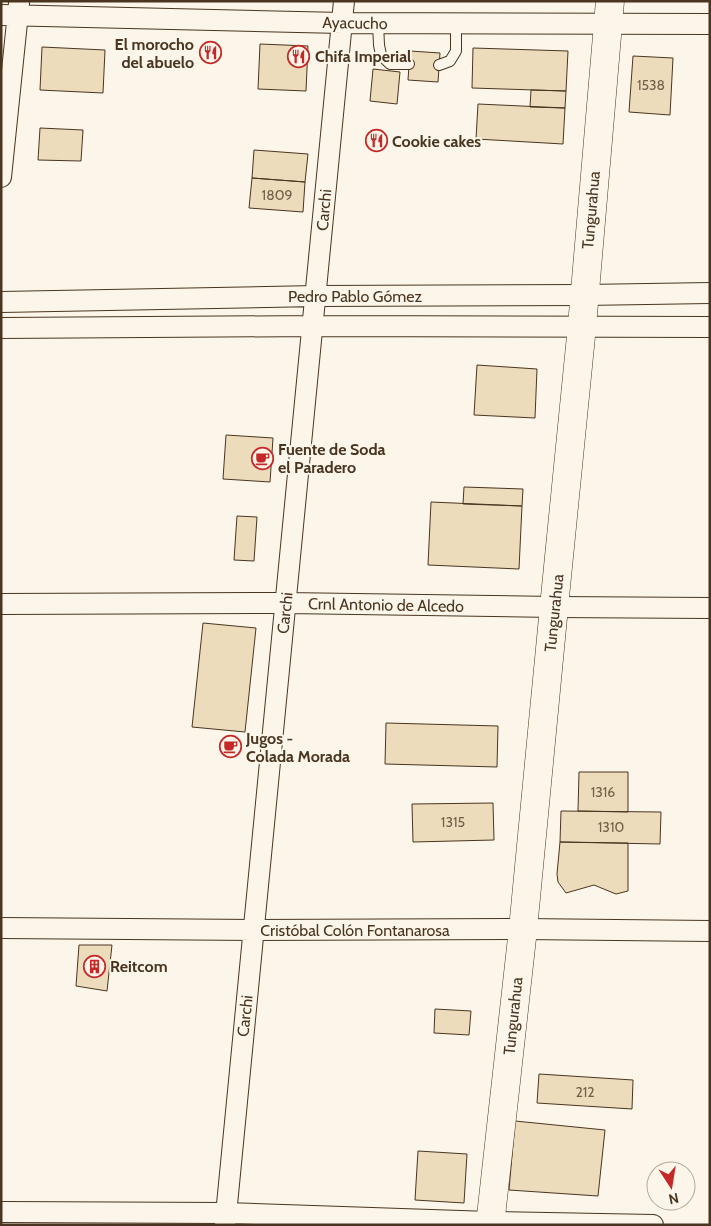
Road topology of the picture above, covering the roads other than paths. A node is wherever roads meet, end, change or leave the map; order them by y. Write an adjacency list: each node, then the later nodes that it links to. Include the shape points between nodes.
1 (344, 1): 4 (street, Carchi)
2 (13, 10): 4 (street, Ayacucho); 10 (street)
3 (608, 13): 6 (street, Ayacucho); 7 (street, Ayacucho); 12 (main road, Tungurahua)
4 (342, 23): 5 (street, Ayacucho); 13 (street, Carchi)
5 (378, 23): 6 (street, Ayacucho); 8 (lane, via 381,55 390,64)
6 (456, 24): 9 (lane, via 456,51 450,61)
7 (710, 24)
8 (409, 64)
9 (439, 65)
10 (1, 177)
11 (710, 293): 12 (street, Pedro Pablo Gómez)
12 (584, 295): 13 (street, Pedro Pablo Gómez); 16 (main road, Tungurahua)
13 (316, 296): 14 (street, Pedro Pablo Gómez); 15 (street, Carchi)
14 (1, 302)
15 (313, 326): 16 (street, Pedro Pablo Gómez); 18 (street, Pedro Pablo Gómez); 19 (street, Carchi)
16 (582, 326): 17 (street, Pedro Pablo Gómez); 21 (main road, Tungurahua)
17 (710, 327)
18 (1, 328)
19 (286, 603): 20 (street, Crnl Antonio de Alcedo); 21 (street, Crnl Antonio de Alcedo); 25 (street, Carchi)
20 (1, 604)
21 (554, 608): 22 (street, Crnl Antonio de Alcedo); 24 (main road, Tungurahua)
22 (710, 608)
23 (1, 928): 25 (street, Cristóbal Colón Fontanarosa)
24 (522, 929): 25 (street, Cristóbal Colón Fontanarosa); 26 (street, Cristóbal Colón Fontanarosa); 29 (main road, Tungurahua)
25 (254, 930): 28 (street, Carchi)
26 (710, 930)
27 (1, 1212): 28 (street)
28 (225, 1219): 29 (street)
29 (490, 1223): 30 (street)
30 (653, 1225)

